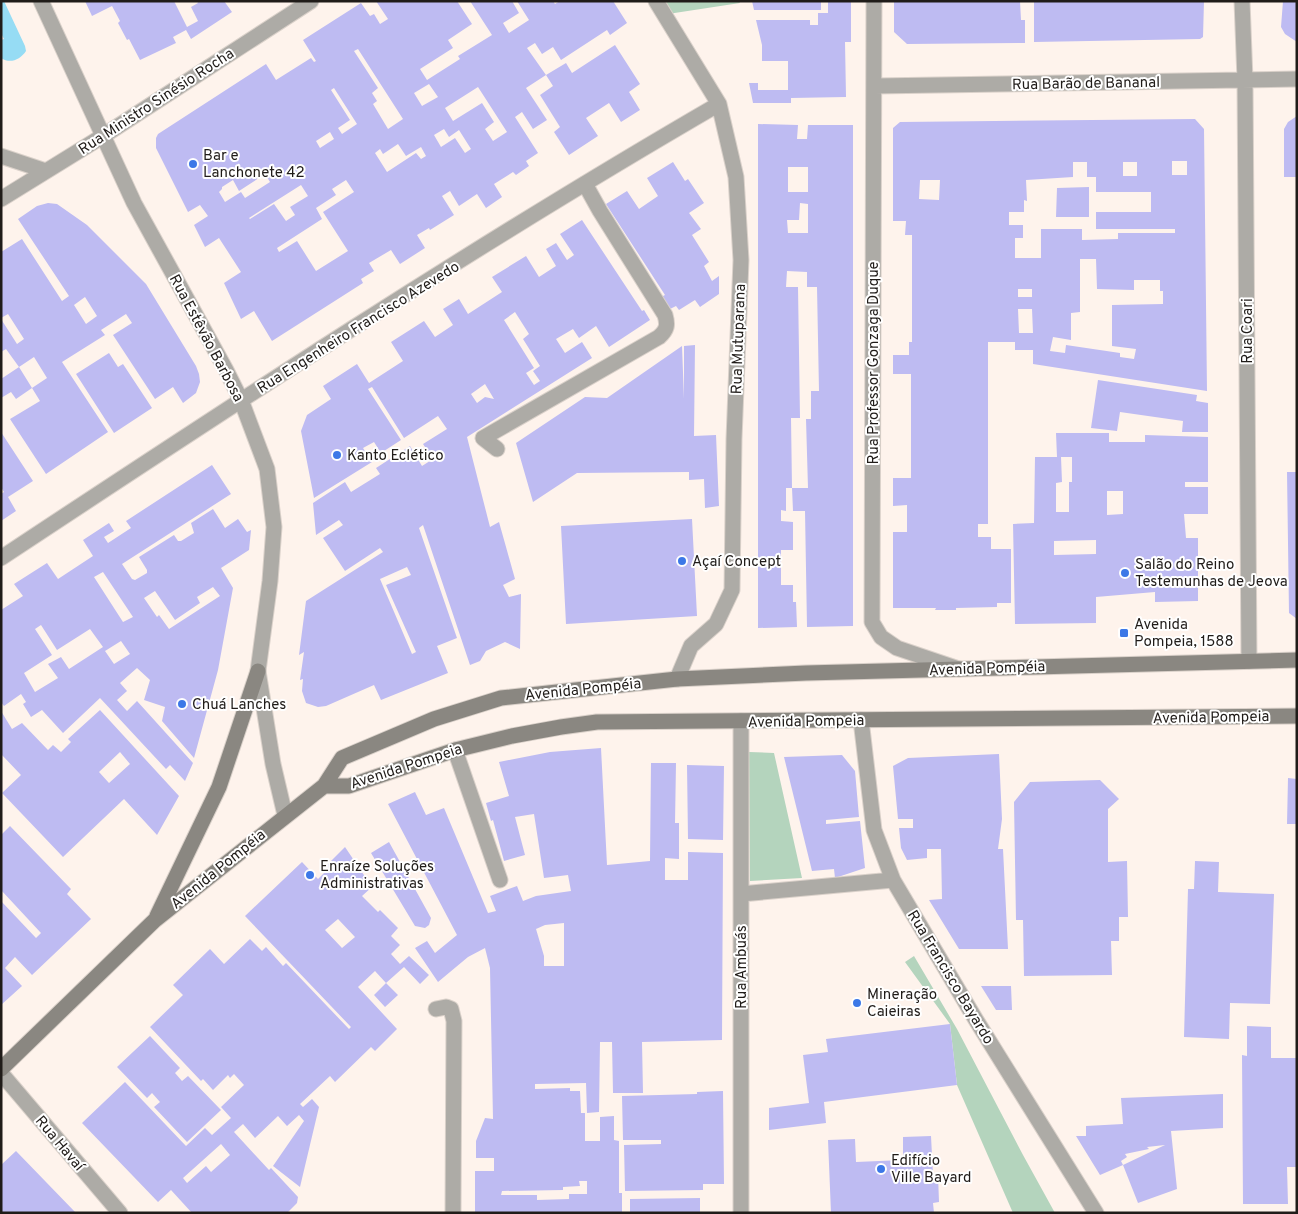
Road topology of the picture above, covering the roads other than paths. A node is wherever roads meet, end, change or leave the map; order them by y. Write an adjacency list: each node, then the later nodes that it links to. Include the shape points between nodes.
1 (41, 1): 10 (street, Rua Estêvão Barbosa)
2 (311, 1): 10 (street, Rua Ministro Sinésio Rocha)
3 (656, 1): 9 (street, Rua Mutuparana)
4 (874, 1): 8 (street, Rua Professor Gonzaga Duque)
5 (1242, 1): 7 (street, Rua Coari)
6 (1297, 79): 7 (street, Rua Barão de Bananal)
7 (1245, 80): 8 (street, Rua Barão de Bananal); 19 (street, Rua Coari)
8 (875, 86): 20 (street, Rua Professor Gonzaga Duque, via 872,622 881,637 897,648)
9 (719, 104): 13 (street, Rua Engenheiro Francisco Azevedo); 22 (street, Rua Mutuparana, via 736,177 741,260 732,590 716,624 691,646)
10 (103, 136): 12 (street, Rua Ministro Sinésio Rocha); 15 (street, Rua Estêvão Barbosa, via 134,203)
11 (1, 156): 12 (street)
12 (46, 171): 14 (street, Rua Ministro Sinésio Rocha)
13 (585, 184): 15 (street, Rua Engenheiro Francisco Azevedo); 16 (street, via 665,315 665,332 483,438)
14 (1, 199)
15 (241, 400): 17 (street, Rua Engenheiro Francisco Azevedo); 21 (street, Rua Estêvão Barbosa, via 267,469 274,526)
16 (497, 449)
17 (1, 558)
18 (1297, 660): 19 (main road, Avenida Pompéia)
19 (1249, 661): 20 (main road, Avenida Pompéia)
20 (959, 669): 22 (main road, Avenida Pompéia)
21 (258, 671): 28 (street, Rua Estêvão Barbosa); 32 (main road, via 219,787)
22 (677, 679): 27 (main road, Avenida Pompéia, via 510,697 470,708 434,719 342,758)
23 (1297, 716): 24 (main road, Avenida Pompeia)
24 (861, 720): 25 (main road, Avenida Pompeia); 30 (street, Rua Francisco Bayardo, via 874,830)
25 (741, 721): 26 (main road, Avenida Pompeia, via 597,722 512,736); 31 (street, Rua Ambuás)
26 (454, 750): 27 (main road, Avenida Pompeia, via 349,786); 29 (street)
27 (324, 786): 28 (main road, Avenida Pompéia)
28 (285, 815): 32 (main road, Avenida Pompéia)
29 (500, 880)
30 (893, 880): 31 (street); 38 (street, Rua Francisco Bayardo)
31 (741, 894): 37 (street, Rua Ambuás)
32 (155, 920): 34 (main road, Avenida Pompéia)
33 (436, 1009): 36 (street, via 451,1009 454,1020)
34 (1, 1071): 35 (street, Rua Havaí)
35 (120, 1213)
36 (453, 1213)
37 (740, 1213)
38 (1096, 1213)

